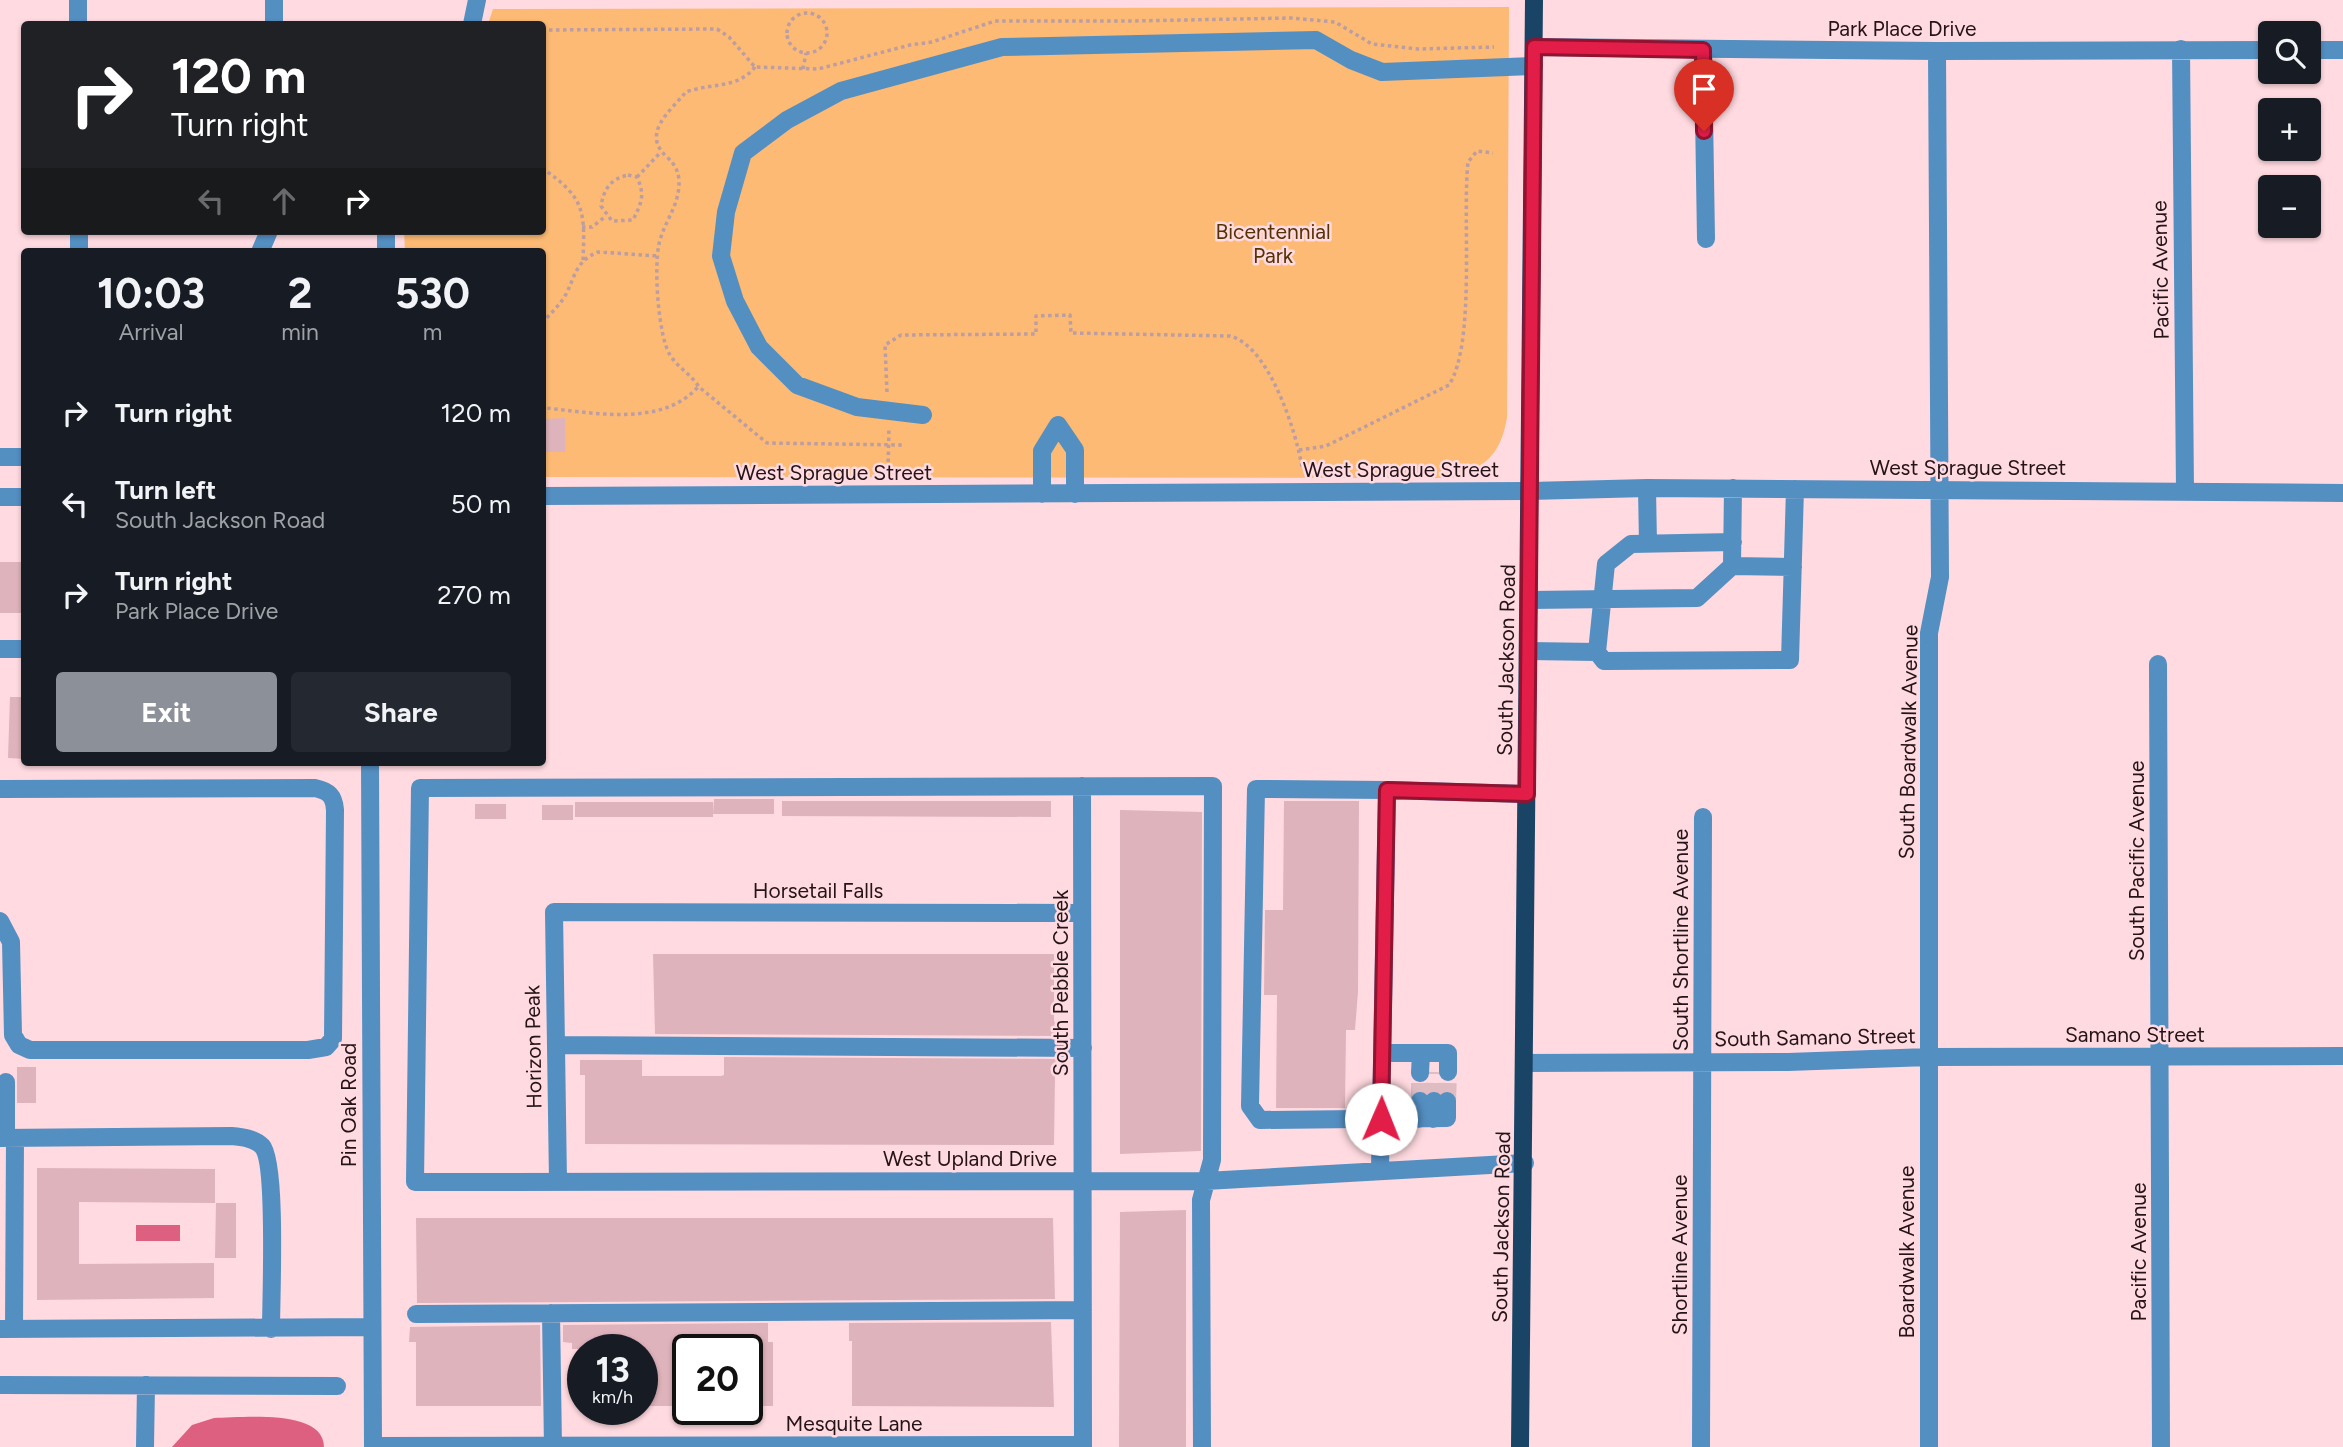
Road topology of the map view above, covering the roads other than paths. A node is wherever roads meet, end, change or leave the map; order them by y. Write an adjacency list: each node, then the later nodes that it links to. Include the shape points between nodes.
1 (78, 0): 5 (street)
2 (274, 0): 6 (street)
3 (477, 0): 7 (street)
4 (1534, 0): 14 (main road, South Jackson Road)
5 (78, 21)
6 (274, 21)
7 (473, 21)
8 (2181, 49): 10 (street, Park Place Drive); 13 (street, Park Place Drive); 23 (street, Pacific Avenue)
9 (1703, 50): 13 (street, Park Place Drive); 14 (street, Park Place Drive); 15 (street)
10 (2258, 50)
11 (2321, 50): 12 (street)
12 (2343, 50)
13 (1937, 51): 22 (street, South Boardwalk Avenue)
14 (1534, 57): 16 (street, Park Place Drive, via 1382,72 1316,40 1002,47 853,87 787,120 743,153 726,212 721,256 735,301 759,347 797,384 857,407); 24 (main road, South Jackson Road)
15 (1706, 239)
16 (923, 415)
17 (0, 457): 18 (street)
18 (21, 457)
19 (1647, 488): 20 (street, West Sprague Street); 24 (street, West Sprague Street); 32 (street)
20 (1733, 488): 21 (street, West Sprague Street); 31 (street)
21 (1796, 489): 22 (street, West Sprague Street); 34 (street)
22 (1941, 490): 23 (street, West Sprague Street); 56 (street, South Boardwalk Avenue, via 1940,577 1929,633)
23 (2185, 490): 25 (street, West Sprague Street)
24 (1531, 492): 27 (street, West Sprague Street); 36 (main road, South Jackson Road)
25 (2343, 493)
26 (1042, 494): 27 (street, West Sprague Street); 27 (street, via 1042,451 1058,425 1075,450); 28 (street, West Sprague Street)
27 (1075, 494)
28 (546, 496)
29 (0, 497): 30 (street)
30 (21, 497)
31 (1733, 542): 32 (street); 33 (street)
32 (1648, 544): 35 (street, via 1631,544 1606,564)
33 (1732, 566): 34 (street); 35 (street, via 1697,598)
34 (1793, 566): 40 (street, via 1790,660 1604,661)
35 (1604, 599): 36 (street); 40 (street)
36 (1529, 600): 39 (main road, South Jackson Road)
37 (0, 649): 38 (street)
38 (21, 649)
39 (1529, 651): 40 (street); 46 (main road, South Jackson Road)
40 (1597, 652)
41 (2158, 664): 57 (street, South Pacific Avenue)
42 (370, 766): 72 (street, Pin Oak Road)
43 (1082, 786): 49 (street, South Pebble Creek); 67 (street, West Upland Drive, via 420,788 415,1182); 68 (street, via 1213,786 1212,1160)
44 (0, 789): 50 (street, via 328,791 335,810 333,1040 326,1047 308,1050 30,1050 19,1045 13,1035 11,942)
45 (1387, 790): 46 (street); 53 (street); 62 (street, via 1256,789 1250,1106 1260,1120)
46 (1527, 794): 59 (main road, South Jackson Road)
47 (1703, 817): 58 (street, South Shortline Avenue)
48 (554, 912): 49 (street, Horsetail Falls); 51 (street, Horizon Peak)
49 (1082, 913): 52 (street, South Pebble Creek)
50 (0, 921)
51 (556, 1045): 52 (street); 67 (street, Horizon Peak)
52 (1083, 1048): 66 (street, South Pebble Creek)
53 (1382, 1053): 54 (street); 62 (street)
54 (1428, 1053): 54 (street, via 1434,1072 1448,1053)
55 (2343, 1056): 57 (street, Samano Street)
56 (1928, 1057): 57 (street, Samano Street); 58 (street, South Samano Street); 85 (street, Boardwalk Avenue)
57 (2160, 1057): 86 (street, Pacific Avenue)
58 (1703, 1062): 59 (street, South Samano Street); 84 (street, Shortline Avenue)
59 (1524, 1063): 64 (main road, South Jackson Road)
60 (6, 1082): 63 (street)
61 (1431, 1108): 62 (street)
62 (1381, 1119): 65 (street)
63 (7, 1138): 73 (street); 74 (street, via 231,1136 261,1145 271,1183)
64 (1525, 1163): 65 (street, West Upland Drive); 83 (main road, South Jackson Road)
65 (1380, 1169): 68 (street, West Upland Drive)
66 (1082, 1180): 67 (street, West Upland Drive); 68 (street, West Upland Drive); 69 (street, South Pebble Creek)
67 (558, 1181)
68 (1206, 1181): 82 (street, via 1201,1200)
69 (1083, 1310): 70 (street); 78 (street, South Pebble Creek)
70 (551, 1313): 71 (street); 81 (street)
71 (416, 1314)
72 (371, 1327): 74 (street); 80 (street, Pin Oak Road)
73 (7, 1329): 74 (street)
74 (271, 1329)
75 (0, 1385): 76 (street)
76 (146, 1385): 77 (street); 79 (street)
77 (337, 1386)
78 (1083, 1446): 81 (street, Mesquite Lane)
79 (145, 1447)
80 (373, 1447): 81 (street, Mesquite Lane)
81 (553, 1447)
82 (1202, 1447)
83 (1520, 1447)
84 (1701, 1447)
85 (1929, 1447)
86 (2161, 1447)

